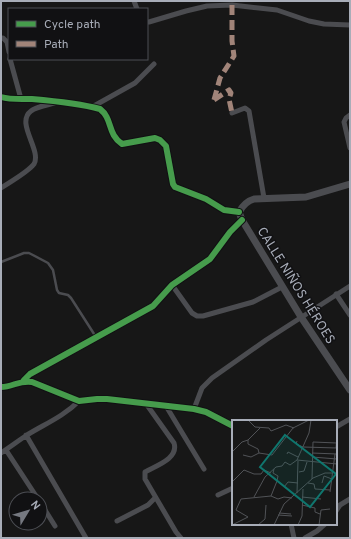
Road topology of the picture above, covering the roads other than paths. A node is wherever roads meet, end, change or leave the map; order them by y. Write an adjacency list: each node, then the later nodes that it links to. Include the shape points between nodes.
1 (148, 22): 2 (street, via 207,6 232,6 277,10 309,21)
2 (350, 26)
3 (1, 38): 4 (street, via 7,42)
4 (8, 47)
5 (10, 60): 8 (street)
6 (154, 64): 10 (street, via 135,83)
7 (1, 97): 8 (street)
8 (21, 99): 9 (street)
9 (61, 101): 10 (street); 15 (street, via 32,110 27,115 26,122 35,155 34,163)
10 (92, 107): 17 (street, via 103,111 114,138 122,144 155,138 163,142 175,187 206,199 224,210)
11 (232, 113): 16 (street, via 248,108 251,115)
12 (350, 116): 13 (street, via 344,122)
13 (350, 148)
14 (350, 184): 16 (street, via 306,197)
15 (1, 188)
16 (264, 198): 17 (street, via 248,201)
17 (239, 212): 18 (street, CALLE NIÑOS HÉROES)
18 (242, 220): 20 (street, via 210,259); 22 (street, CALLE NIÑOS HÉROES)
19 (1, 262): 26 (lane, via 24,253 48,262 53,270 57,290 72,298)
20 (172, 285): 22 (street, via 192,313 197,316 253,302); 26 (street, via 153,306)
21 (350, 286): 23 (street)
22 (282, 287): 25 (street, CALLE NIÑOS HÉROES)
23 (336, 294): 24 (street); 25 (street)
24 (350, 315)
25 (301, 316): 29 (street, CALLE NIÑOS HÉROES); 33 (street, via 212,378 202,388)
26 (97, 337): 27 (street, via 30,374)
27 (24, 380): 28 (street); 30 (street)
28 (1, 387)
29 (350, 390)
30 (79, 400): 31 (street, via 97,398); 37 (street, via 58,418)
31 (147, 405): 32 (street); 43 (street, via 175,447 165,462 145,472 144,479)
32 (166, 406): 33 (street); 39 (street)
33 (194, 409): 35 (street, via 206,412)
34 (350, 419): 36 (street)
35 (232, 425)
36 (337, 426)
37 (26, 435): 38 (street); 51 (street)
38 (3, 452): 41 (street)
39 (204, 469)
40 (232, 488): 42 (street)
41 (32, 491)
42 (218, 495)
43 (155, 498): 47 (street, via 148,506); 52 (street)
44 (350, 499): 45 (street)
45 (337, 510)
46 (48, 515): 50 (street)
47 (117, 520)
48 (291, 525): 53 (street)
49 (324, 525): 54 (street)
50 (55, 526)
51 (86, 538)
52 (182, 538)
53 (294, 538)
54 (305, 538)

